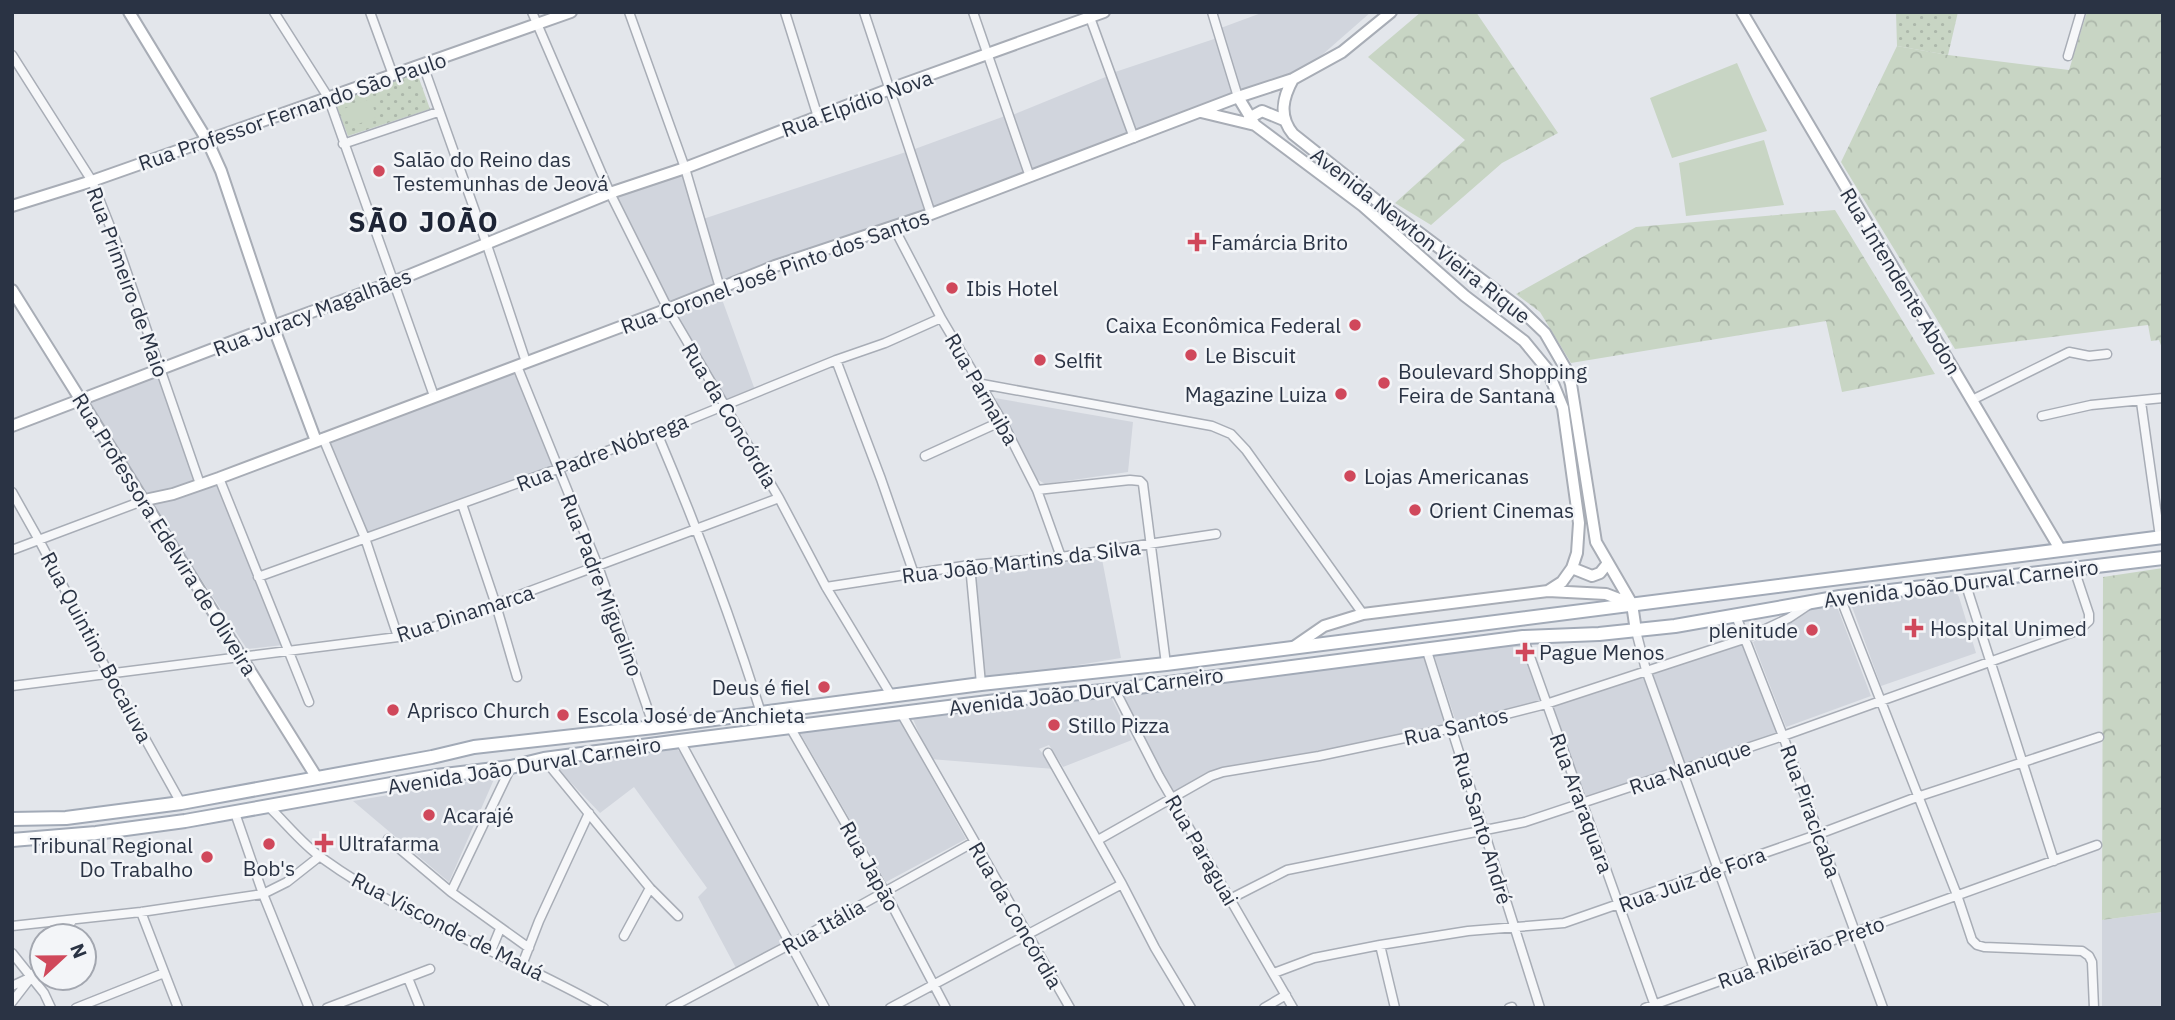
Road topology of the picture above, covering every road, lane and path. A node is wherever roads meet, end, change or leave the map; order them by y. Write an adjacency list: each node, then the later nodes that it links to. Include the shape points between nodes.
1 (129, 12): 32 (street)
2 (274, 12): 24 (street)
3 (370, 12): 21 (street)
4 (532, 12): 16 (street, Rua da Concórdia)
5 (570, 12): 16 (street, Rua Professor Fernando São Paulo)
6 (629, 12): 34 (street)
7 (785, 12): 28 (street)
8 (864, 12): 23 (street)
9 (973, 12): 18 (street)
10 (1104, 12): 15 (street, Rua Elpídio Nova)
11 (1212, 12): 25 (street)
12 (1391, 12): 22 (street, Rua Coronel José Pinto dos Santos, via 1342,52)
13 (1742, 12): 58 (street, Rua Intendente Abdon)
14 (2081, 12): 19 (street)
15 (1089, 15): 18 (street, Rua Elpídio Nova); 31 (street)
16 (536, 24): 20 (street, Rua Professor Fernando São Paulo); 37 (street, Rua da Concórdia)
17 (12, 55): 36 (street, Rua Primeiro de Maio)
18 (988, 55): 23 (street, Rua Elpídio Nova); 35 (street)
19 (2068, 56)
20 (423, 65): 21 (street, Rua Professor Fernando São Paulo); 26 (street, Rua Padre Miguelino)
21 (393, 75): 24 (street, Rua Professor Fernando São Paulo)
22 (1293, 79): 25 (street, Rua Coronel José Pinto dos Santos); 29 (street, via 1284,101)
23 (890, 89): 28 (street, Rua Elpídio Nova); 39 (street)
24 (328, 97): 32 (street, Rua Professor Fernando São Paulo); 33 (street)
25 (1238, 97): 27 (street, Rua Coronel José Pinto dos Santos); 30 (street, Avenida Newton Vieira Rique)
26 (438, 112): 33 (street); 41 (street, Rua Padre Miguelino)
27 (1201, 112): 30 (street); 31 (street, Rua Coronel José Pinto dos Santos)
28 (818, 117): 34 (street, Rua Elpídio Nova)
29 (1284, 120): 30 (street, via 1262,111); 42 (street, Avenida Newton Vieira Rique, via 1312,151)
30 (1252, 122): 46 (street, Avenida Newton Vieira Rique, via 1363,206)
31 (1134, 138): 35 (street, Rua Coronel José Pinto dos Santos)
32 (207, 140): 36 (street, Rua Professor Fernando São Paulo); 49 (street)
33 (343, 144): 43 (street)
34 (685, 167): 37 (street, Rua Elpídio Nova); 44 (street)
35 (1030, 177): 39 (street, Rua Coronel José Pinto dos Santos)
36 (92, 181): 38 (street, Rua Professor Fernando São Paulo); 53 (street, Rua Primeiro de Maio)
37 (610, 193): 41 (street, Rua Juracy Magalhães); 47 (street, Rua da Concórdia)
38 (12, 206)
39 (931, 214): 40 (street, Rua Coronel José Pinto dos Santos)
40 (893, 226): 44 (street, Rua Coronel José Pinto dos Santos); 48 (street, Rua Parnaiba)
41 (487, 245): 43 (street, Rua Juracy Magalhães); 52 (street, Rua Padre Miguelino)
42 (1477, 277): 46 (street); 85 (street, Avenida Newton Vieira Rique, via 1545,333 1567,371 1591,523)
43 (393, 282): 49 (street, Rua Juracy Magalhães); 55 (street)
44 (720, 288): 47 (street, Rua Coronel José Pinto dos Santos)
45 (12, 290): 57 (street, Rua Professora Edelvira de Oliveira)
46 (1462, 294): 88 (street, Avenida Newton Vieira Rique, via 1534,351 1556,387 1579,523)
47 (668, 309): 52 (street, Rua Coronel José Pinto dos Santos); 60 (street, Rua da Concórdia)
48 (941, 317): 51 (street, Rua Padre Nóbrega); 54 (street, Rua Parnaiba)
49 (273, 326): 53 (street, Rua Juracy Magalhães); 65 (street)
50 (2107, 354): 58 (street, via 2069,352)
51 (835, 360): 60 (street, Rua Padre Nóbrega); 90 (street)
52 (521, 364): 55 (street, Rua Coronel José Pinto dos Santos); 67 (street, Rua Padre Miguelino)
53 (161, 370): 57 (street, Rua Juracy Magalhães); 69 (street, Rua Primeiro de Maio)
54 (982, 384): 62 (street, Rua Parnaiba); 99 (street, via 1212,426 1231,434)
55 (434, 396): 65 (street, Rua Coronel José Pinto dos Santos)
56 (2163, 398): 59 (street)
57 (81, 399): 63 (street, Rua Juracy Magalhães); 73 (street, Rua Professora Edelvira de Oliveira)
58 (1972, 400): 81 (street, Rua Intendente Abdon)
59 (2141, 402): 61 (street, via 2091,405); 77 (street)
60 (724, 406): 64 (street, Rua Padre Nóbrega); 72 (street, Rua da Concórdia)
61 (2042, 416)
62 (1002, 421): 66 (street); 70 (street, Rua Parnaiba)
63 (12, 426)
64 (657, 433): 67 (street, Rua Padre Nóbrega); 75 (street)
65 (319, 440): 68 (street, Rua Coronel José Pinto dos Santos); 78 (street)
66 (925, 456)
67 (558, 470): 74 (street, Rua Padre Nóbrega); 87 (street, Rua Padre Miguelino)
68 (219, 478): 69 (street, Rua Coronel José Pinto dos Santos); 91 (street)
69 (200, 484): 73 (street, Rua Coronel José Pinto dos Santos)
70 (1037, 490): 80 (street, via 1140,481 1145,490); 83 (street, Rua Parnaiba)
71 (12, 492): 79 (street, Rua Quintino Bocaiuva)
72 (779, 498): 75 (street, Rua Dinamarca); 93 (street, Rua da Concórdia)
73 (145, 500): 79 (street); 108 (street, Rua Professora Edelvira de Oliveira)
74 (461, 505): 78 (street, Rua Padre Nóbrega); 98 (street)
75 (698, 529): 87 (street, Rua Dinamarca); 121 (street)
76 (1216, 534): 80 (street, Rua João Martins da Silva)
77 (2162, 537): 81 (main road, Avenida João Durval Carneiro)
78 (365, 538): 91 (street, Rua Padre Nóbrega); 102 (street)
79 (39, 540): 82 (street); 112 (street, Rua Quintino Bocaiuva)
80 (1150, 545): 83 (street, Rua João Martins da Silva); 110 (street)
81 (2060, 549): 97 (main road, Avenida João Durval Carneiro)
82 (12, 551)
83 (1061, 557): 86 (street, Rua João Martins da Silva)
84 (2163, 558): 89 (main road, Avenida João Durval Carneiro)
85 (1608, 563): 88 (street, via 1592,576); 97 (street, Avenida Newton Vieira Rique)
86 (970, 565): 90 (street, Rua João Martins da Silva); 114 (street)
87 (597, 566): 98 (street, Rua Dinamarca); 123 (street, Rua Padre Miguelino)
88 (1572, 568): 94 (street)
89 (2074, 569): 92 (main road, Avenida João Durval Carneiro); 109 (street, Rua Nanuque, via 2089,614 2086,625)
90 (914, 574): 93 (street, Rua João Martins da Silva)
91 (258, 577): 107 (street)
92 (1965, 582): 95 (main road, Avenida João Durval Carneiro); 109 (street)
93 (825, 587): 117 (street, Rua da Concórdia)
94 (1548, 591): 97 (street, via 1606,594); 99 (street)
95 (1840, 597): 96 (main road, Avenida João Durval Carneiro); 118 (street)
96 (1814, 601): 100 (main road, Avenida João Durval Carneiro); 104 (street, Rua Santos)
97 (1632, 604): 101 (street, Avenida Newton Vieira Rique); 105 (main road, Avenida João Durval Carneiro)
98 (496, 605): 102 (street, Rua Dinamarca); 113 (street)
99 (1363, 614): 105 (street, via 1324,626)
100 (1736, 616): 101 (main road, Avenida João Durval Carneiro); 104 (street, Rua Piracicaba)
101 (1636, 631): 103 (main road, Avenida João Durval Carneiro); 111 (street)
102 (398, 637): 107 (street, Rua Dinamarca)
103 (1524, 637): 106 (main road, Avenida João Durval Carneiro); 120 (street, Rua Araraquara)
104 (1744, 639): 111 (street, Rua Santos); 126 (street, Rua Piracicaba)
105 (1295, 646): 110 (main road, Avenida João Durval Carneiro)
106 (1426, 648): 116 (main road, Avenida João Durval Carneiro); 125 (street, Rua Santo André)
107 (289, 652): 108 (street, Rua Dinamarca); 119 (street)
108 (242, 658): 112 (street, Rua Dinamarca); 138 (street, Rua Professora Edelvira de Oliveira)
109 (1989, 661): 118 (street, Rua Nanuque); 133 (street)
110 (1166, 664): 114 (main road, Avenida João Durval Carneiro)
111 (1646, 670): 120 (street, Rua Santos); 136 (street)
112 (108, 674): 115 (street, Rua Dinamarca); 141 (street, Rua Quintino Bocaiuva)
113 (517, 677)
114 (981, 684): 117 (main road, Avenida João Durval Carneiro)
115 (12, 686)
116 (1115, 690): 122 (main road, Avenida João Durval Carneiro); 139 (street, Rua Paraguai)
117 (891, 695): 121 (main road, Avenida João Durval Carneiro)
118 (1880, 700): 126 (street, Rua Nanuque); 140 (street)
119 (309, 702)
120 (1546, 704): 125 (street, Rua Santos); 142 (street, Rua Araraquara)
121 (761, 713): 123 (main road, Avenida João Durval Carneiro)
122 (901, 713): 124 (main road, Avenida João Durval Carneiro); 152 (street, Rua da Concórdia)
123 (654, 727): 129 (main road, Avenida João Durval Carneiro)
124 (790, 727): 128 (main road, Avenida João Durval Carneiro); 160 (street, Rua Japão)
125 (1452, 728): 139 (street, Rua Santos, via 1223,772); 147 (street, Rua Santo André)
126 (1783, 736): 136 (street, Rua Nanuque); 148 (street, Rua Piracicaba)
127 (2099, 737): 133 (street, Rua Juiz de Fora)
128 (680, 741): 132 (main road, Avenida João Durval Carneiro); 174 (street)
129 (474, 747): 131 (main road, Avenida João Durval Carneiro); 135 (main road, via 463,753 461,760)
130 (1048, 754): 151 (street)
131 (432, 757): 137 (main road, via 440,768); 138 (main road, Avenida João Durval Carneiro)
132 (544, 759): 134 (main road, Avenida João Durval Carneiro); 145 (street)
133 (2023, 763): 140 (street, Rua Juiz de Fora); 155 (street)
134 (511, 767): 135 (main road, Avenida João Durval Carneiro); 159 (street)
135 (477, 769): 137 (main road, Avenida João Durval Carneiro)
136 (1682, 769): 142 (street, Rua Nanuque); 156 (street)
137 (436, 776): 143 (main road, Avenida João Durval Carneiro)
138 (317, 778): 141 (main road, Avenida João Durval Carneiro)
139 (1173, 797): 151 (street, Rua Santos); 163 (street, Rua Paraguai)
140 (1917, 797): 148 (street, Rua Juiz de Fora); 162 (street)
141 (181, 803): 146 (main road, Avenida João Durval Carneiro, via 66,818)
142 (1583, 804): 147 (street, Rua Nanuque); 164 (street, Rua Araraquara)
143 (268, 806): 144 (main road, Avenida João Durval Carneiro); 154 (street, Rua Visconde de Mauá)
144 (235, 813): 150 (main road, Avenida João Durval Carneiro); 161 (street)
145 (589, 814): 158 (street); 176 (street)
146 (12, 819)
147 (1484, 831): 163 (street, Rua Nanuque, via 1287,870); 170 (street, Rua Santo André)
148 (1819, 834): 156 (street, Rua Juiz de Fora); 171 (street, Rua Piracicaba)
149 (388, 839): 159 (street)
150 (12, 840)
151 (1098, 841): 157 (street)
152 (974, 842): 160 (street, Rua Itália); 172 (street, Rua da Concórdia)
153 (2096, 845): 155 (street, Rua Ribeirão Preto)
154 (320, 856): 161 (street); 177 (street, Rua Visconde de Mauá, via 370,890)
155 (2054, 860): 162 (street, Rua Ribeirão Preto)
156 (1717, 868): 164 (street, Rua Juiz de Fora); 181 (street)
157 (1122, 884): 172 (street); 206 (street)
158 (650, 888): 166 (street); 173 (street)
159 (451, 892): 169 (street)
160 (885, 892): 174 (street, Rua Itália); 188 (street, Rua Japão)
161 (263, 894): 165 (street); 197 (street)
162 (1957, 895): 171 (street, Rua Ribeirão Preto); 213 (street, via 1977,945 2074,950 2089,956)
163 (1230, 899): 184 (street, Rua Paraguai)
164 (1618, 905): 170 (street, Rua Juiz de Fora, via 1564,923); 193 (street, Rua Araraquara)
165 (141, 912): 167 (street); 183 (street)
166 (678, 915)
167 (72, 920): 168 (street)
168 (12, 926)
169 (500, 929): 176 (street); 177 (street)
170 (1514, 929): 175 (street, Rua Juiz de Fora); 210 (street, Rua Santo André)
171 (1855, 933): 181 (street, Rua Ribeirão Preto); 212 (street, Rua Piracicaba)
172 (1029, 935): 188 (street); 205 (street, Rua da Concórdia)
173 (624, 936)
174 (791, 944): 201 (street, Rua Itália); 202 (street)
175 (1380, 946): 184 (street, Rua Juiz de Fora, via 1314,958); 209 (street)
176 (529, 948): 179 (street)
177 (491, 951): 179 (street, Rua Visconde de Mauá)
178 (12, 953): 182 (street)
179 (522, 965): 200 (street, Rua Visconde de Mauá)
180 (430, 969): 185 (street)
181 (1754, 969): 193 (street, Rua Ribeirão Preto)
182 (28, 972)
183 (164, 973): 195 (street); 196 (street)
184 (1274, 973): 191 (street, Rua Paraguai)
185 (408, 978): 198 (street); 199 (street)
186 (28, 979): 189 (street)
187 (28, 982): 192 (street)
188 (934, 985): 203 (street); 204 (street, Rua Japão)
189 (12, 986)
190 (43, 992): 194 (street)
191 (1286, 995): 207 (street); 208 (street, Rua Paraguai)
192 (12, 1002)
193 (1655, 1006): 211 (street, Rua Ribeirão Preto)
194 (51, 1008)
195 (76, 1008)
196 (178, 1008)
197 (309, 1008)
198 (327, 1008)
199 (420, 1008)
200 (604, 1008)
201 (670, 1008)
202 (825, 1008)
203 (890, 1008)
204 (946, 1008)
205 (1070, 1008)
206 (1191, 1008)
207 (1264, 1008)
208 (1293, 1008)
209 (1395, 1008)
210 (1540, 1008)
211 (1646, 1008)
212 (1883, 1008)
213 (2094, 1008)

